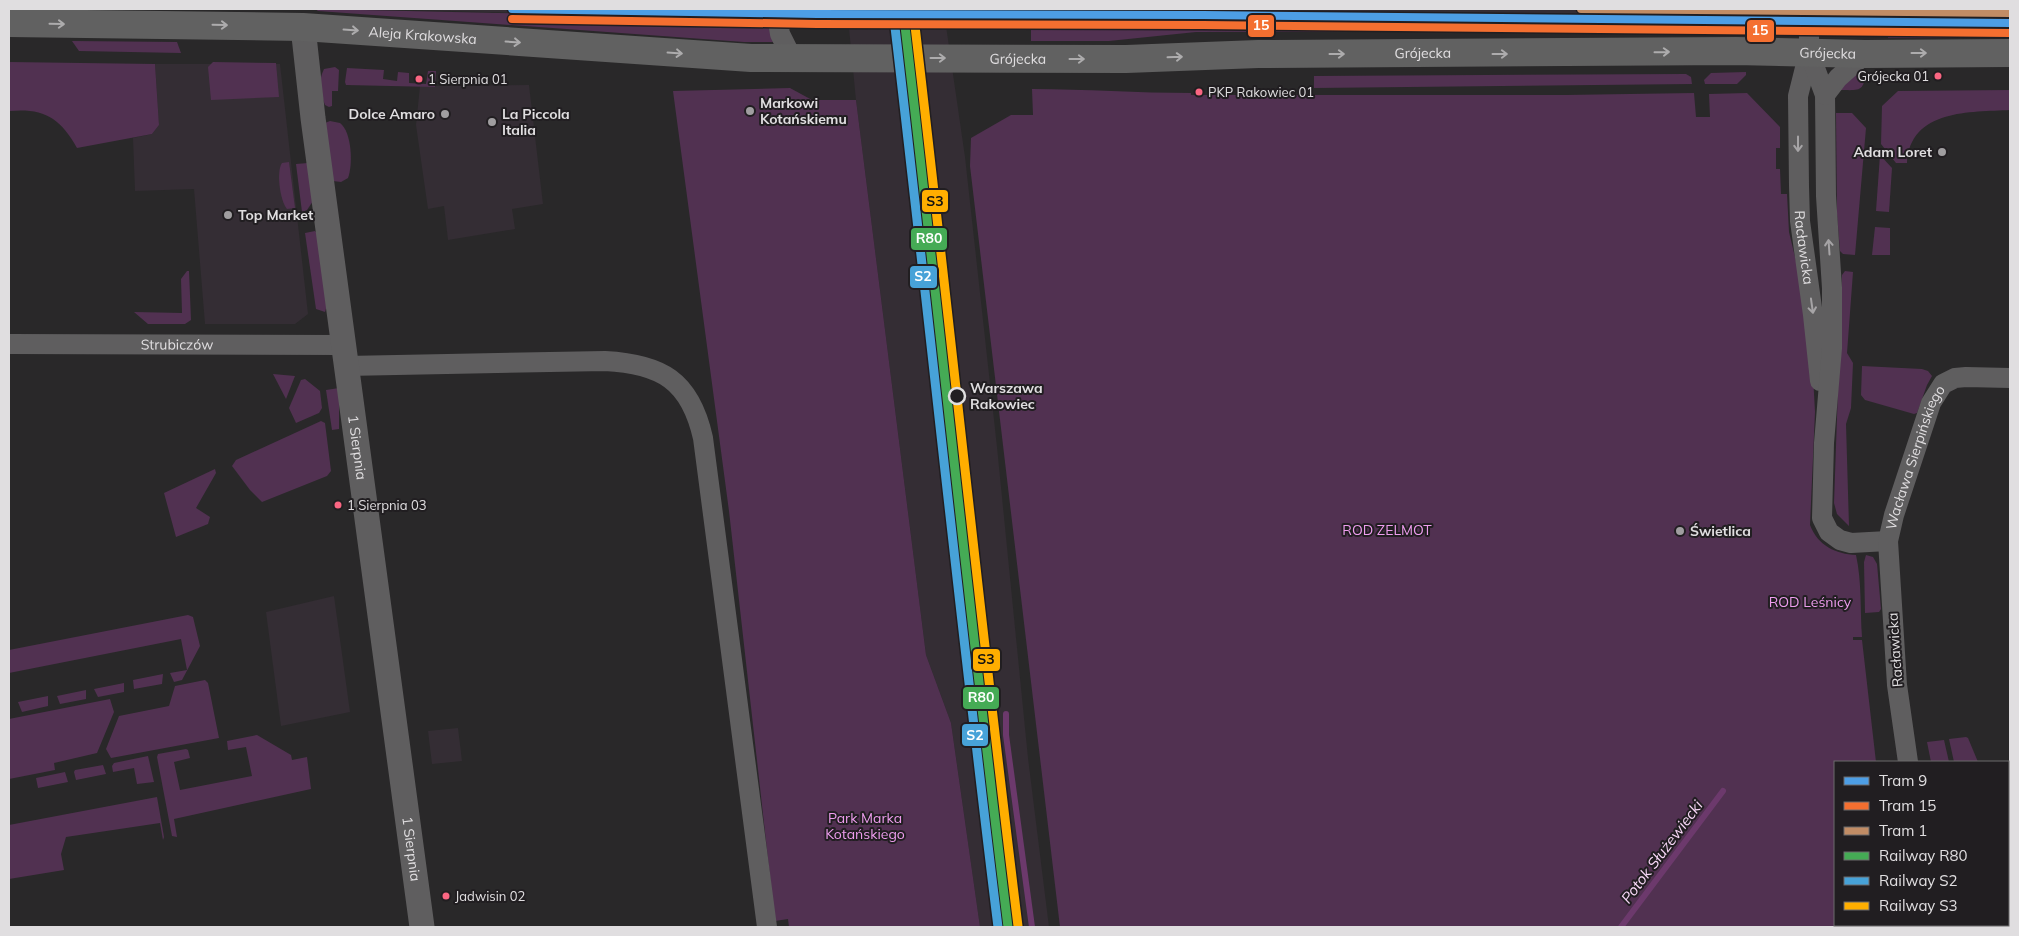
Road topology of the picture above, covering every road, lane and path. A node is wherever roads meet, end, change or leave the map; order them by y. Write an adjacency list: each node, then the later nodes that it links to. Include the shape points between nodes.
1 (776, 9): 8 (street, via 780,34)
2 (1809, 9): 5 (street, Racławicka)
3 (302, 18): 4 (main road, Aleja Krakowska, one-way to 3); 8 (main road, Aleja Krakowska, one-way to 8, via 691,54); 12 (street, 1 Sierpnia)
4 (9, 24)
5 (1809, 52): 7 (main road, Grójecka); 9 (main road, Grójecka, one-way to 5, via 1126,59 1258,54); 10 (street, Racławicka); 14 (street, Racławicka, one-way to 14, via 1798,96 1798,186 1818,350)
6 (2010, 53): 7 (main road, Grójecka, one-way to 6)
7 (1865, 54): 10 (street, via 1838,78)
8 (792, 58): 9 (main road, Aleja Krakowska)
9 (836, 58)
10 (1825, 95): 14 (street, Racławicka, one-way to 10, via 1832,348)
11 (9, 344): 12 (street, Strubiczów)
12 (345, 355): 17 (street, 1 Sierpnia); 18 (street, Strubiczów, via 628,362 661,372 689,399 696,410 703,438)
13 (2010, 378): 15 (street, Wacława Sierpińskiego, via 1955,378 1943,384 1937,392)
14 (1824, 443): 15 (street, Racławicka, via 1821,503 1826,528 1845,542)
15 (1888, 540): 16 (street, Racławicka, via 1897,685)
16 (1908, 761)
17 (422, 927)
18 (766, 927)

